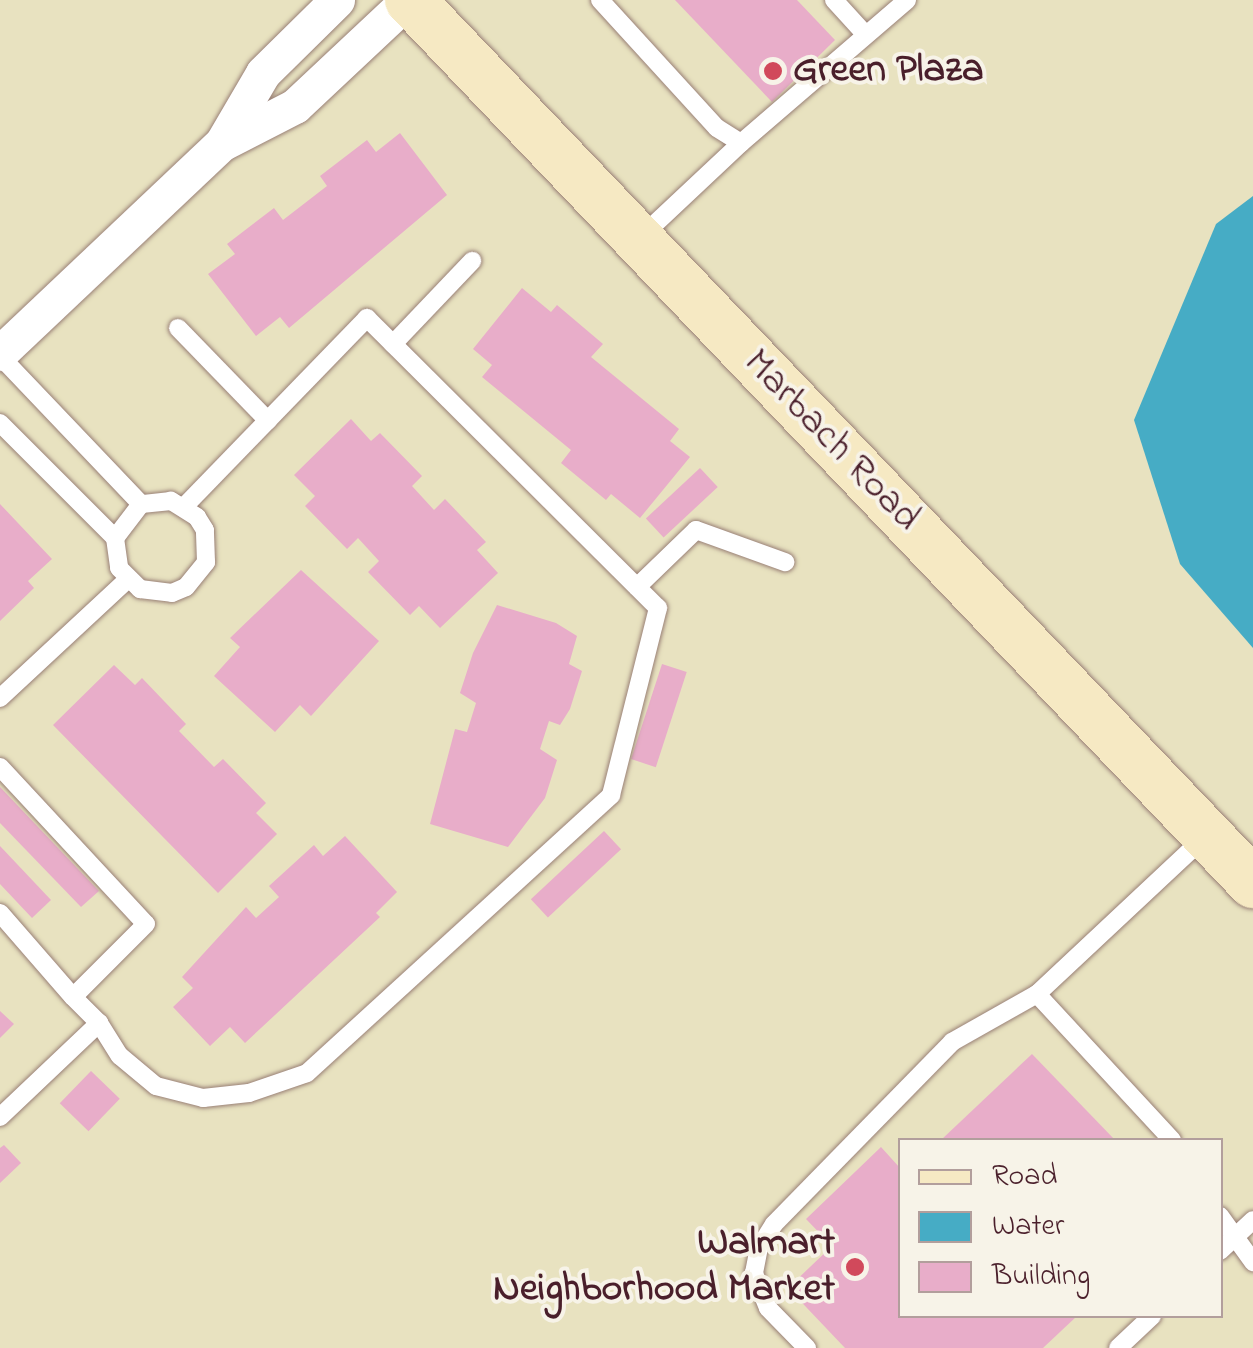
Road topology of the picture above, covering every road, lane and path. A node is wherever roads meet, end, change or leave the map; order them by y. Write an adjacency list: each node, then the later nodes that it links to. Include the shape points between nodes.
1 (337, 0): 7 (street, via 263,73)
2 (600, 0): 8 (lane, via 717,128)
3 (834, 0): 6 (lane)
4 (906, 0): 6 (lane)
5 (421, 4): 7 (street, via 295,106); 9 (main road, Marbach Road)
6 (866, 34): 8 (lane)
7 (222, 143): 13 (street)
8 (741, 144): 9 (lane)
9 (639, 239): 24 (main road, Marbach Road)
10 (472, 261): 12 (lane)
11 (178, 328): 14 (lane)
12 (393, 344): 14 (lane, via 367,318); 21 (lane)
13 (0, 355): 16 (lane)
14 (268, 421): 17 (lane)
15 (0, 423): 18 (lane)
16 (142, 504): 17 (lane); 18 (lane)
17 (184, 507): 20 (lane, via 205,530 206,562 198,576 172,593 140,589)
18 (115, 538): 20 (lane)
19 (785, 562): 21 (lane, via 696,530)
20 (128, 580): 22 (lane)
21 (636, 587): 29 (lane, via 658,608 611,795 308,1073 249,1093 203,1098 156,1086 120,1056)
22 (0, 698)
23 (0, 767): 28 (lane, via 146,924)
24 (1207, 835): 25 (main road, Marbach Road); 27 (lane)
25 (1253, 883)
26 (0, 913): 28 (lane)
27 (1038, 994): 31 (lane); 36 (lane, via 952,1042 758,1248 754,1273 768,1308)
28 (73, 997): 29 (lane)
29 (98, 1023): 30 (lane)
30 (0, 1117)
31 (1170, 1138)
32 (1253, 1220): 33 (lane)
33 (1226, 1245): 34 (lane)
34 (1253, 1262)
35 (1150, 1318): 37 (lane)
36 (807, 1348)
37 (1118, 1348)

